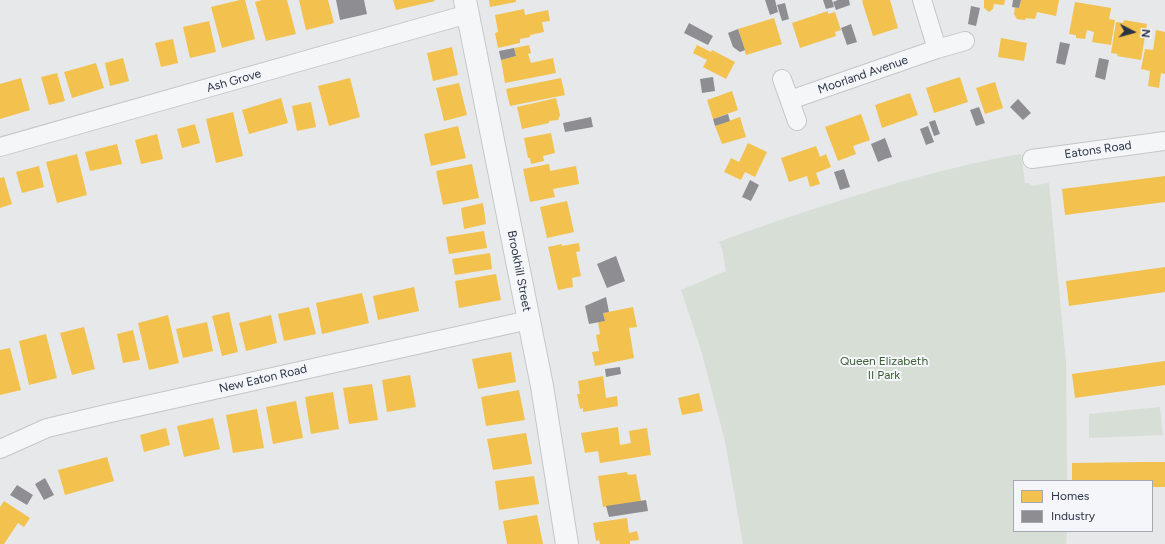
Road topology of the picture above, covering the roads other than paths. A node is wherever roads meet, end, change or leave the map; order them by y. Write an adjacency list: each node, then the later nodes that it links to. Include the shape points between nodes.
1 (922, 0): 4 (street)
2 (466, 7): 9 (street, Ash Grove); 11 (street, Brookhill Street)
3 (965, 40): 4 (street, Moorland Avenue)
4 (937, 49): 6 (street, Moorland Avenue)
5 (782, 79): 6 (street)
6 (790, 100): 7 (street)
7 (797, 121)
8 (1165, 141): 10 (street, Eatons Road)
9 (0, 148)
10 (1032, 159)
11 (529, 320): 12 (street, New Eaton Road, via 47,428); 13 (street, Brookhill Street)
12 (0, 449)
13 (567, 544)

